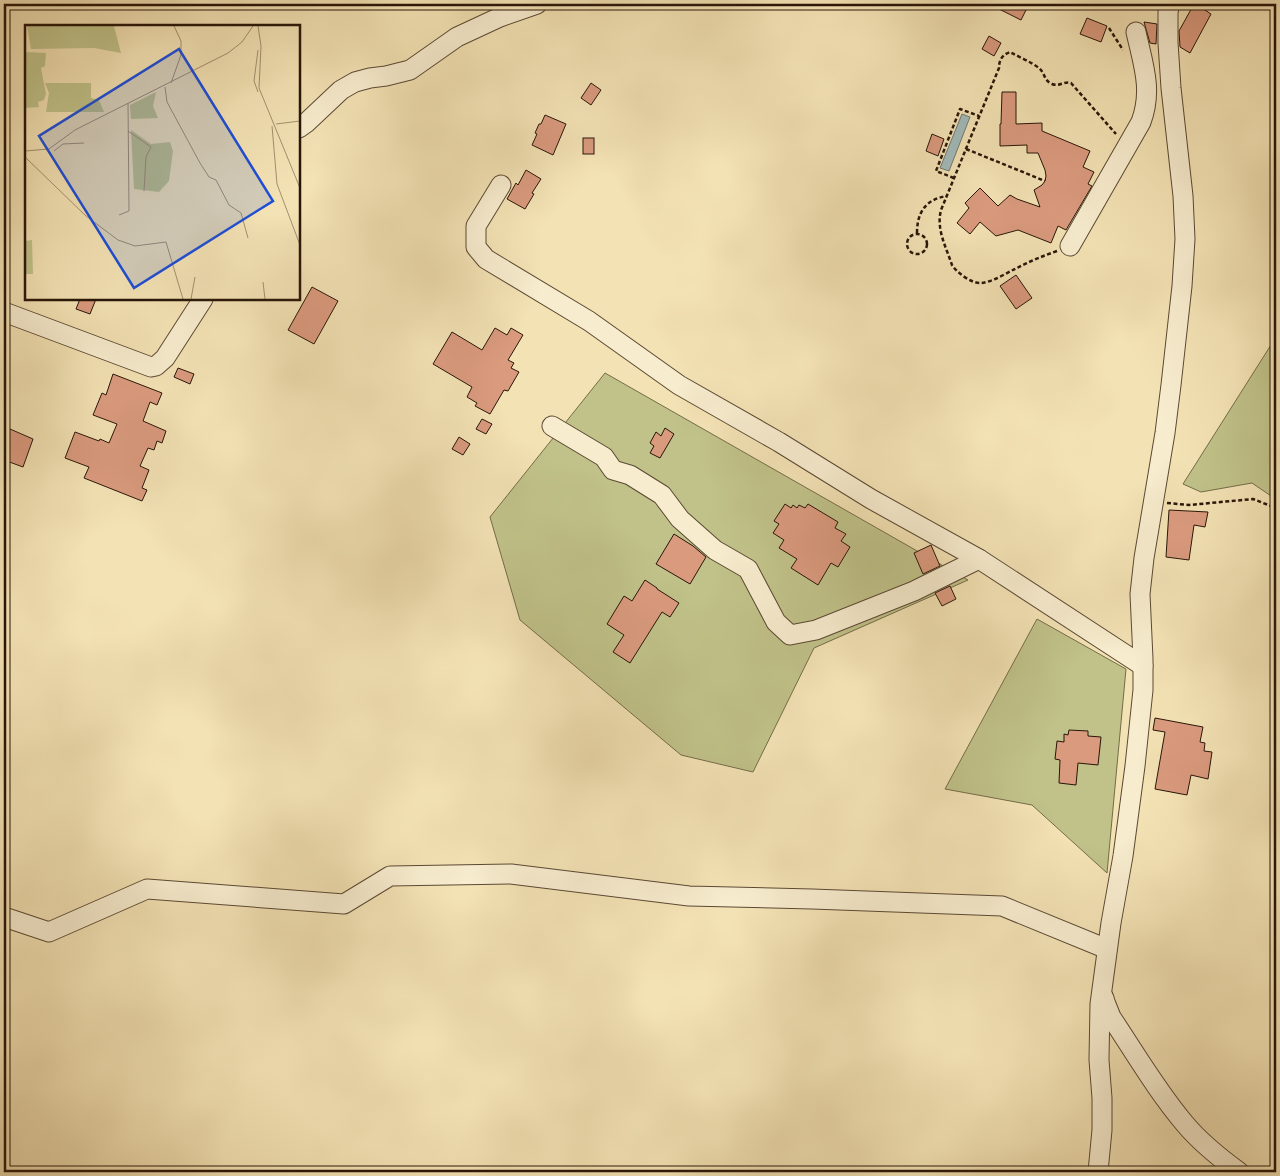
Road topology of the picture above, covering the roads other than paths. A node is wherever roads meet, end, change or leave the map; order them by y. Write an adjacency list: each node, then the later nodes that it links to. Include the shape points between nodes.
1 (537, 4): 6 (street, via 457,37 410,70 355,82 341,90)
2 (1170, 4): 5 (street, via 1168,42)
3 (1136, 32): 4 (street, via 1146,74)
4 (1147, 101): 5 (street); 8 (street, via 1141,122)
5 (1174, 114): 13 (street, via 1184,196 1185,239 1171,385 1140,594)
6 (300, 127)
7 (501, 186): 12 (street, via 476,226 476,247 486,259 590,320 679,386)
8 (1070, 246)
9 (202, 300): 10 (street, via 165,358 151,367)
10 (4, 312)
11 (552, 426): 12 (street, via 604,457 613,470 630,475 662,496 680,520 715,550 748,569 776,622 790,635 816,630 914,591)
12 (978, 558): 13 (street)
13 (1143, 666): 15 (street, via 1141,709 1123,856)
14 (4, 917): 15 (street, via 48,932 147,889 344,904 390,876 511,874 689,896 1002,906)
15 (1107, 949): 16 (street)
16 (1102, 982): 17 (street, via 1099,1060 1102,1130); 18 (street, via 1111,1017 1163,1096 1186,1126)
17 (1098, 1172)
18 (1239, 1172)

